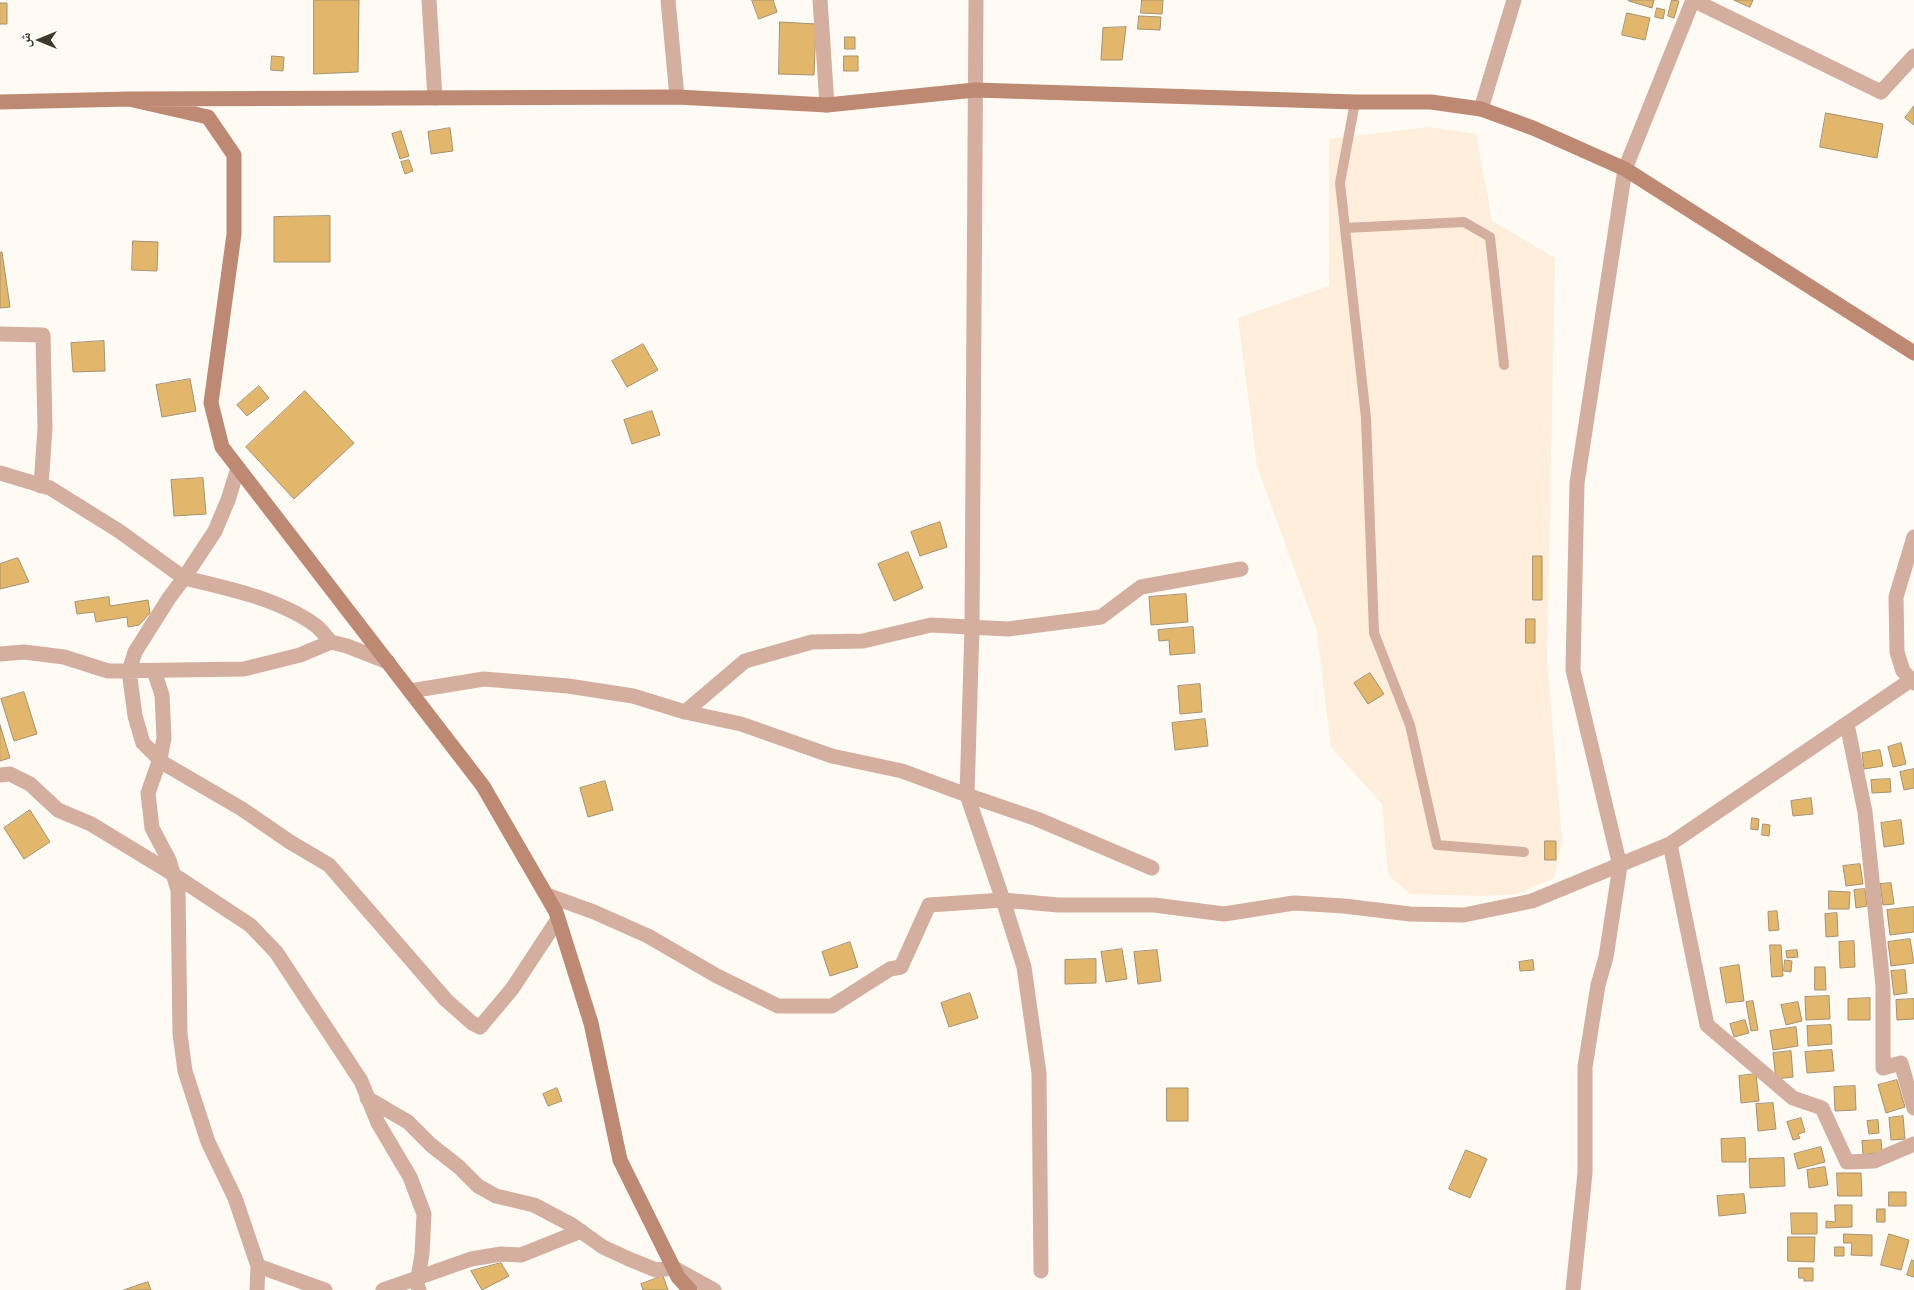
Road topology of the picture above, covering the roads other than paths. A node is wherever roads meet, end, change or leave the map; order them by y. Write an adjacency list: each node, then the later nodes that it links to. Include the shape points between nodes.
1 (429, 0): 10 (street)
2 (668, 0): 9 (street)
3 (820, 0): 14 (street)
4 (976, 0): 8 (street)
5 (1514, 0): 15 (street)
6 (1693, 0): 7 (street, via 1881,92); 16 (street)
7 (1914, 56)
8 (975, 90): 13 (street); 14 (street); 27 (street)
9 (677, 97): 10 (street); 14 (street)
10 (435, 98): 11 (street)
11 (129, 99): 12 (street); 21 (street, via 208,117 234,155 234,234 211,403 222,447)
12 (0, 102)
13 (1355, 102): 15 (street, via 1430,102); 17 (lane, via 1340,183)
14 (827, 105)
15 (1481, 109): 16 (street)
16 (1625, 169): 19 (street); 42 (street, via 1577,482 1572,670)
17 (1345, 228): 20 (lane, via 1464,222 1490,237); 41 (lane, via 1366,418 1374,633 1410,725 1437,845)
18 (0, 334): 23 (street, via 43,335 45,428)
19 (1914, 353)
20 (1504, 365)
21 (238, 468): 26 (street, via 215,531); 30 (street)
22 (0, 474): 23 (street)
23 (41, 486): 26 (street, via 50,488 119,531)
24 (1914, 537): 33 (street, via 1896,597 1897,652 1903,671)
25 (1241, 569): 27 (street, via 1141,586 1101,617 1008,629)
26 (184, 578): 28 (street, via 249,594 290,611 316,626); 31 (street, via 135,652)
27 (972, 627): 35 (street, via 931,625 862,641 812,642 745,661); 39 (street)
28 (331, 642): 30 (street); 32 (street, via 300,655 244,669)
29 (0, 654): 31 (street, via 24,652 64,657 108,671)
30 (388, 662): 34 (street)
31 (129, 671): 32 (street); 37 (street, via 135,716 143,743)
32 (154, 671): 37 (street, via 162,696 164,738)
33 (1913, 681): 36 (street)
34 (410, 690): 35 (street, via 484,679 568,686 633,696); 45 (street, via 484,786)
35 (685, 712): 39 (street, via 741,724 832,756 902,771)
36 (1847, 724): 40 (street); 49 (street, via 1865,812 1883,986 1883,1068 1901,1062)
37 (160, 760): 44 (street, via 148,793 152,828); 47 (street, via 329,865 446,1000 480,1027 512,989)
38 (0, 775): 44 (street, via 10,774 30,784 58,810 91,824)
39 (967, 795): 43 (street, via 1037,819); 46 (street)
40 (1670, 844): 42 (street); 50 (street, via 1707,1026 1793,1098 1822,1108 1847,1162 1874,1161)
41 (1524, 852)
42 (1620, 866): 46 (street, via 1532,901 1464,915 1294,904 1224,914 1154,905 1058,905); 61 (street, via 1584,1067 1585,1173)
43 (1152, 868)
44 (174, 875): 48 (street, via 250,925 276,952 361,1081); 52 (street, via 178,890 180,1034 185,1071 208,1142 235,1198)
45 (547, 895): 46 (street, via 648,936 778,1006 832,1006 890,969 901,967 929,905); 47 (street)
46 (1003, 900): 54 (street, via 1024,967 1039,1073)
47 (558, 919): 53 (street, via 591,1023 620,1160)
48 (368, 1098): 51 (street, via 408,1122 478,1186 496,1196 534,1206); 55 (street, via 378,1123 410,1177 424,1214)
49 (1913, 1102)
50 (1914, 1144)
51 (581, 1231): 53 (street, via 603,1247 656,1270); 55 (street, via 521,1255 501,1254 471,1259)
52 (258, 1266): 56 (street); 57 (street)
53 (674, 1268): 59 (street); 60 (street)
54 (1041, 1271)
55 (419, 1284): 58 (street)
56 (257, 1290)
57 (325, 1290)
58 (383, 1290)
59 (690, 1290)
60 (714, 1290)
61 (1573, 1290)

